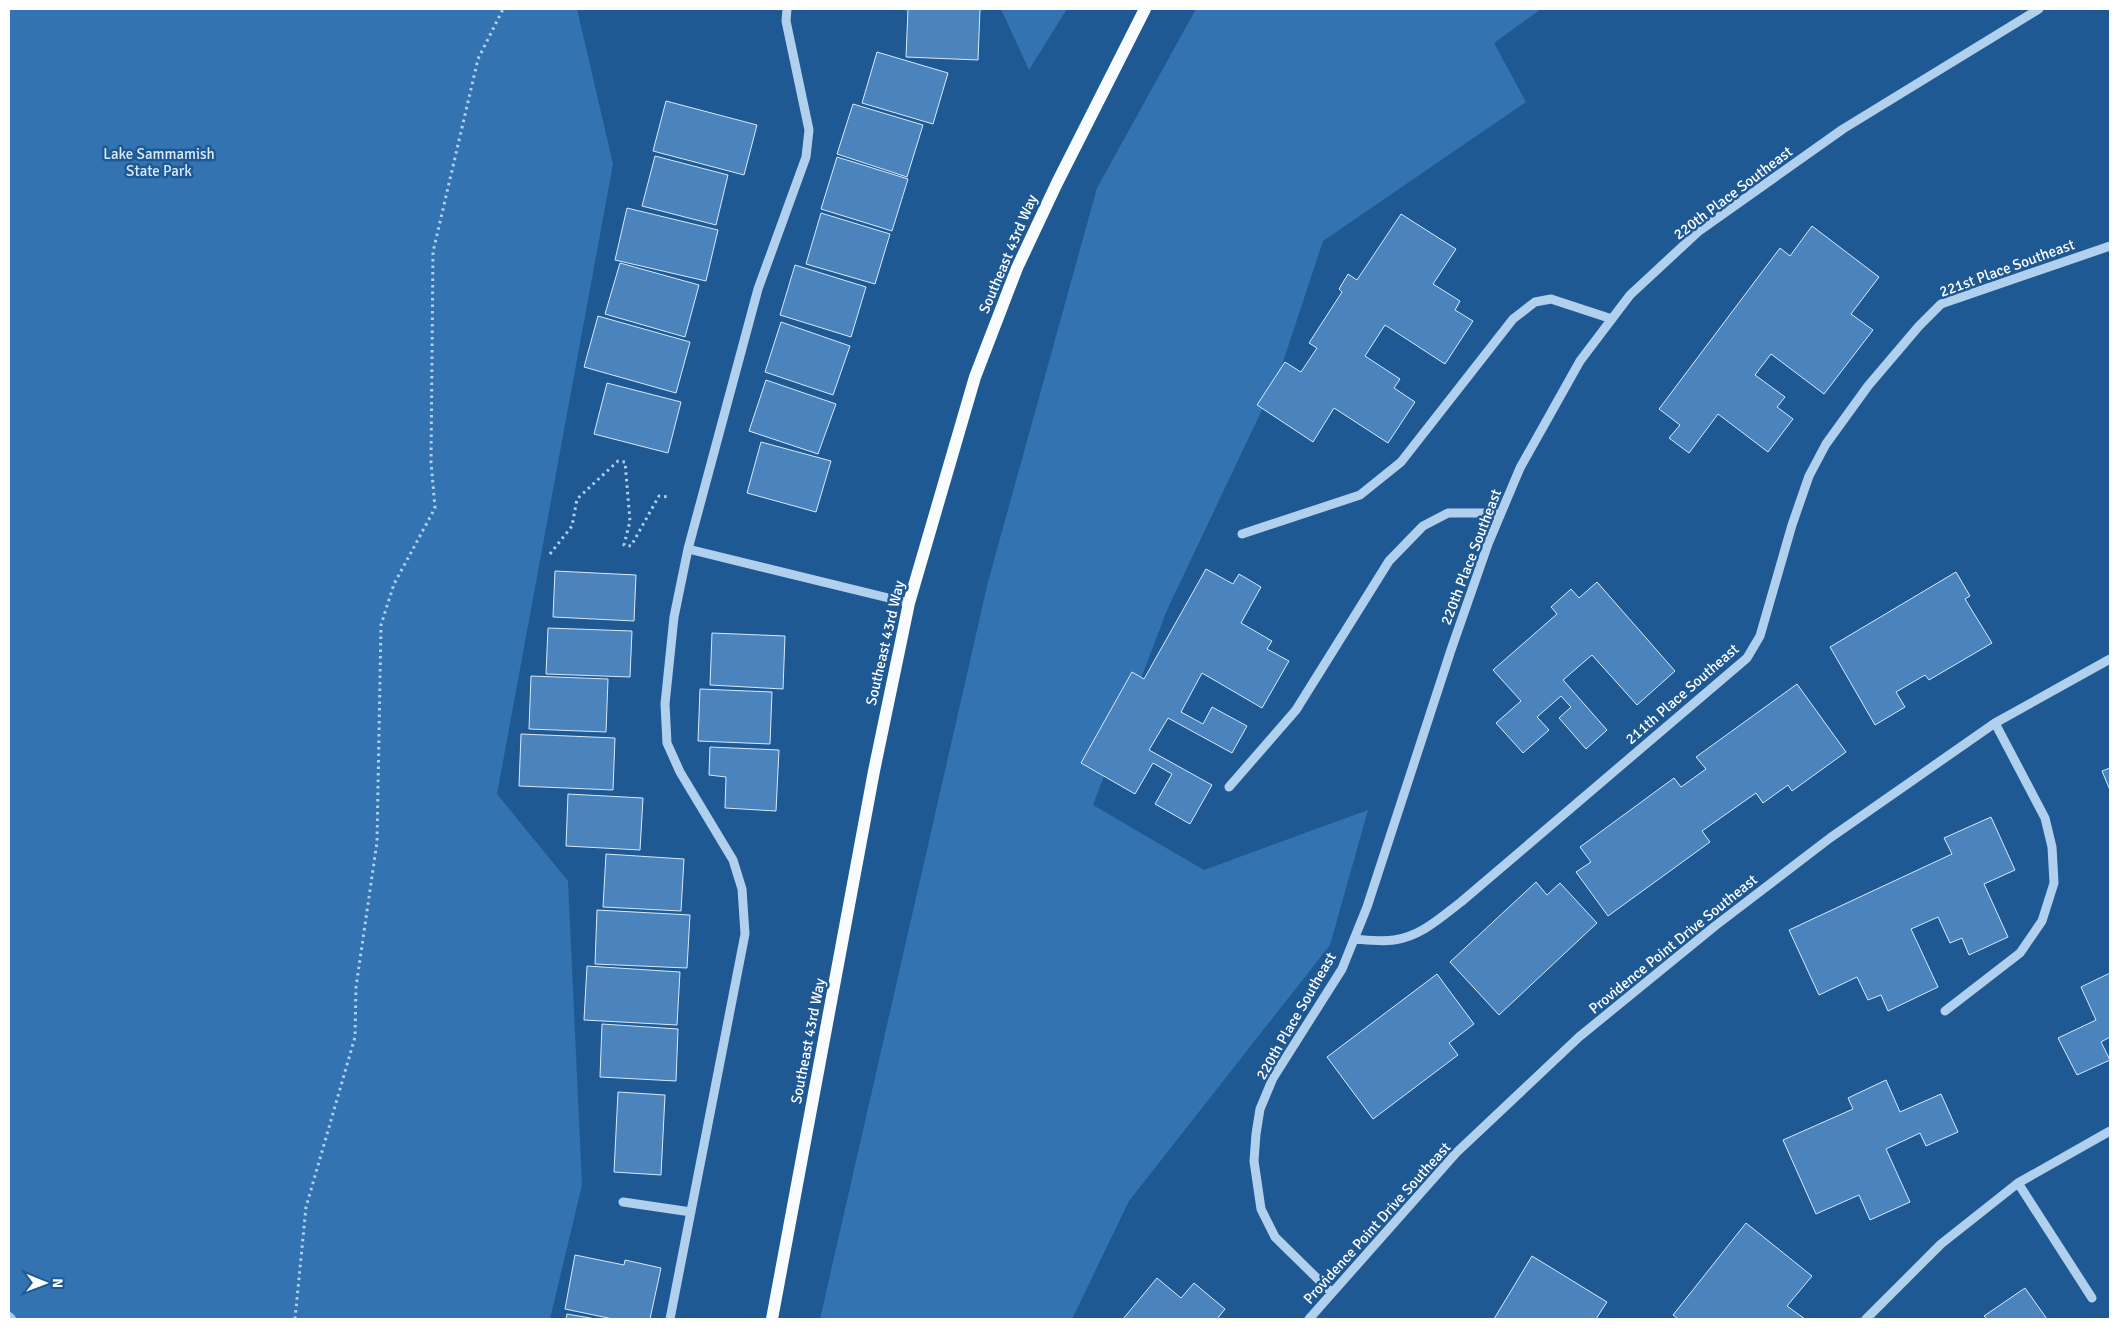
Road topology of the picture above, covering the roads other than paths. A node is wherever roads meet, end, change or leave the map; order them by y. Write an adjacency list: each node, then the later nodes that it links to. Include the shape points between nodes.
1 (787, 9): 9 (street, via 786,21 809,130 806,156 758,289)
2 (1146, 9): 10 (main road, Southeast 43rd Way, via 1017,268 975,377)
3 (2039, 9): 5 (street, 220th Place Southeast, via 1843,129 1699,231 1630,295)
4 (2110, 246): 6 (street, 221st Place Southeast, via 1941,304)
5 (1612, 319): 7 (street, 220th Place Southeast, via 1580,361 1520,468); 8 (street, via 1551,299 1535,302 1513,319 1401,462 1360,495)
6 (1919, 326): 14 (street, 211th Place Southeast, via 1868,386 1826,444 1792,525 1760,636 1747,658 1423,931 1392,941)
7 (1501, 513): 13 (street, via 1448,513 1423,526 1389,561 1296,710); 14 (street, 220th Place Southeast, via 1451,650)
8 (1242, 534)
9 (688, 549): 10 (street); 19 (street, via 674,617 665,704 667,743 680,772 733,860 742,889 745,934)
10 (909, 603): 23 (main road, Southeast 43rd Way, via 874,771)
11 (2110, 659): 12 (street, Providence Point Drive Southeast)
12 (1995, 723): 15 (street, via 2045,818 2052,847 2054,883 2042,921 2020,953); 20 (street, Providence Point Drive Southeast, via 1830,838 1579,1037 1456,1153)
13 (1229, 787)
14 (1354, 939): 20 (street, 220th Place Southeast, via 1342,969 1273,1078 1260,1109 1254,1161 1261,1209 1275,1237)
15 (1945, 1011)
16 (2110, 1131): 17 (street)
17 (2018, 1183): 21 (street); 25 (street, via 1941,1244)
18 (623, 1202): 19 (street)
19 (691, 1212): 22 (street)
20 (1332, 1293): 24 (street, Providence Point Drive Southeast)
21 (2092, 1298)
22 (670, 1319)
23 (772, 1319)
24 (1309, 1319)
25 (1866, 1319)

